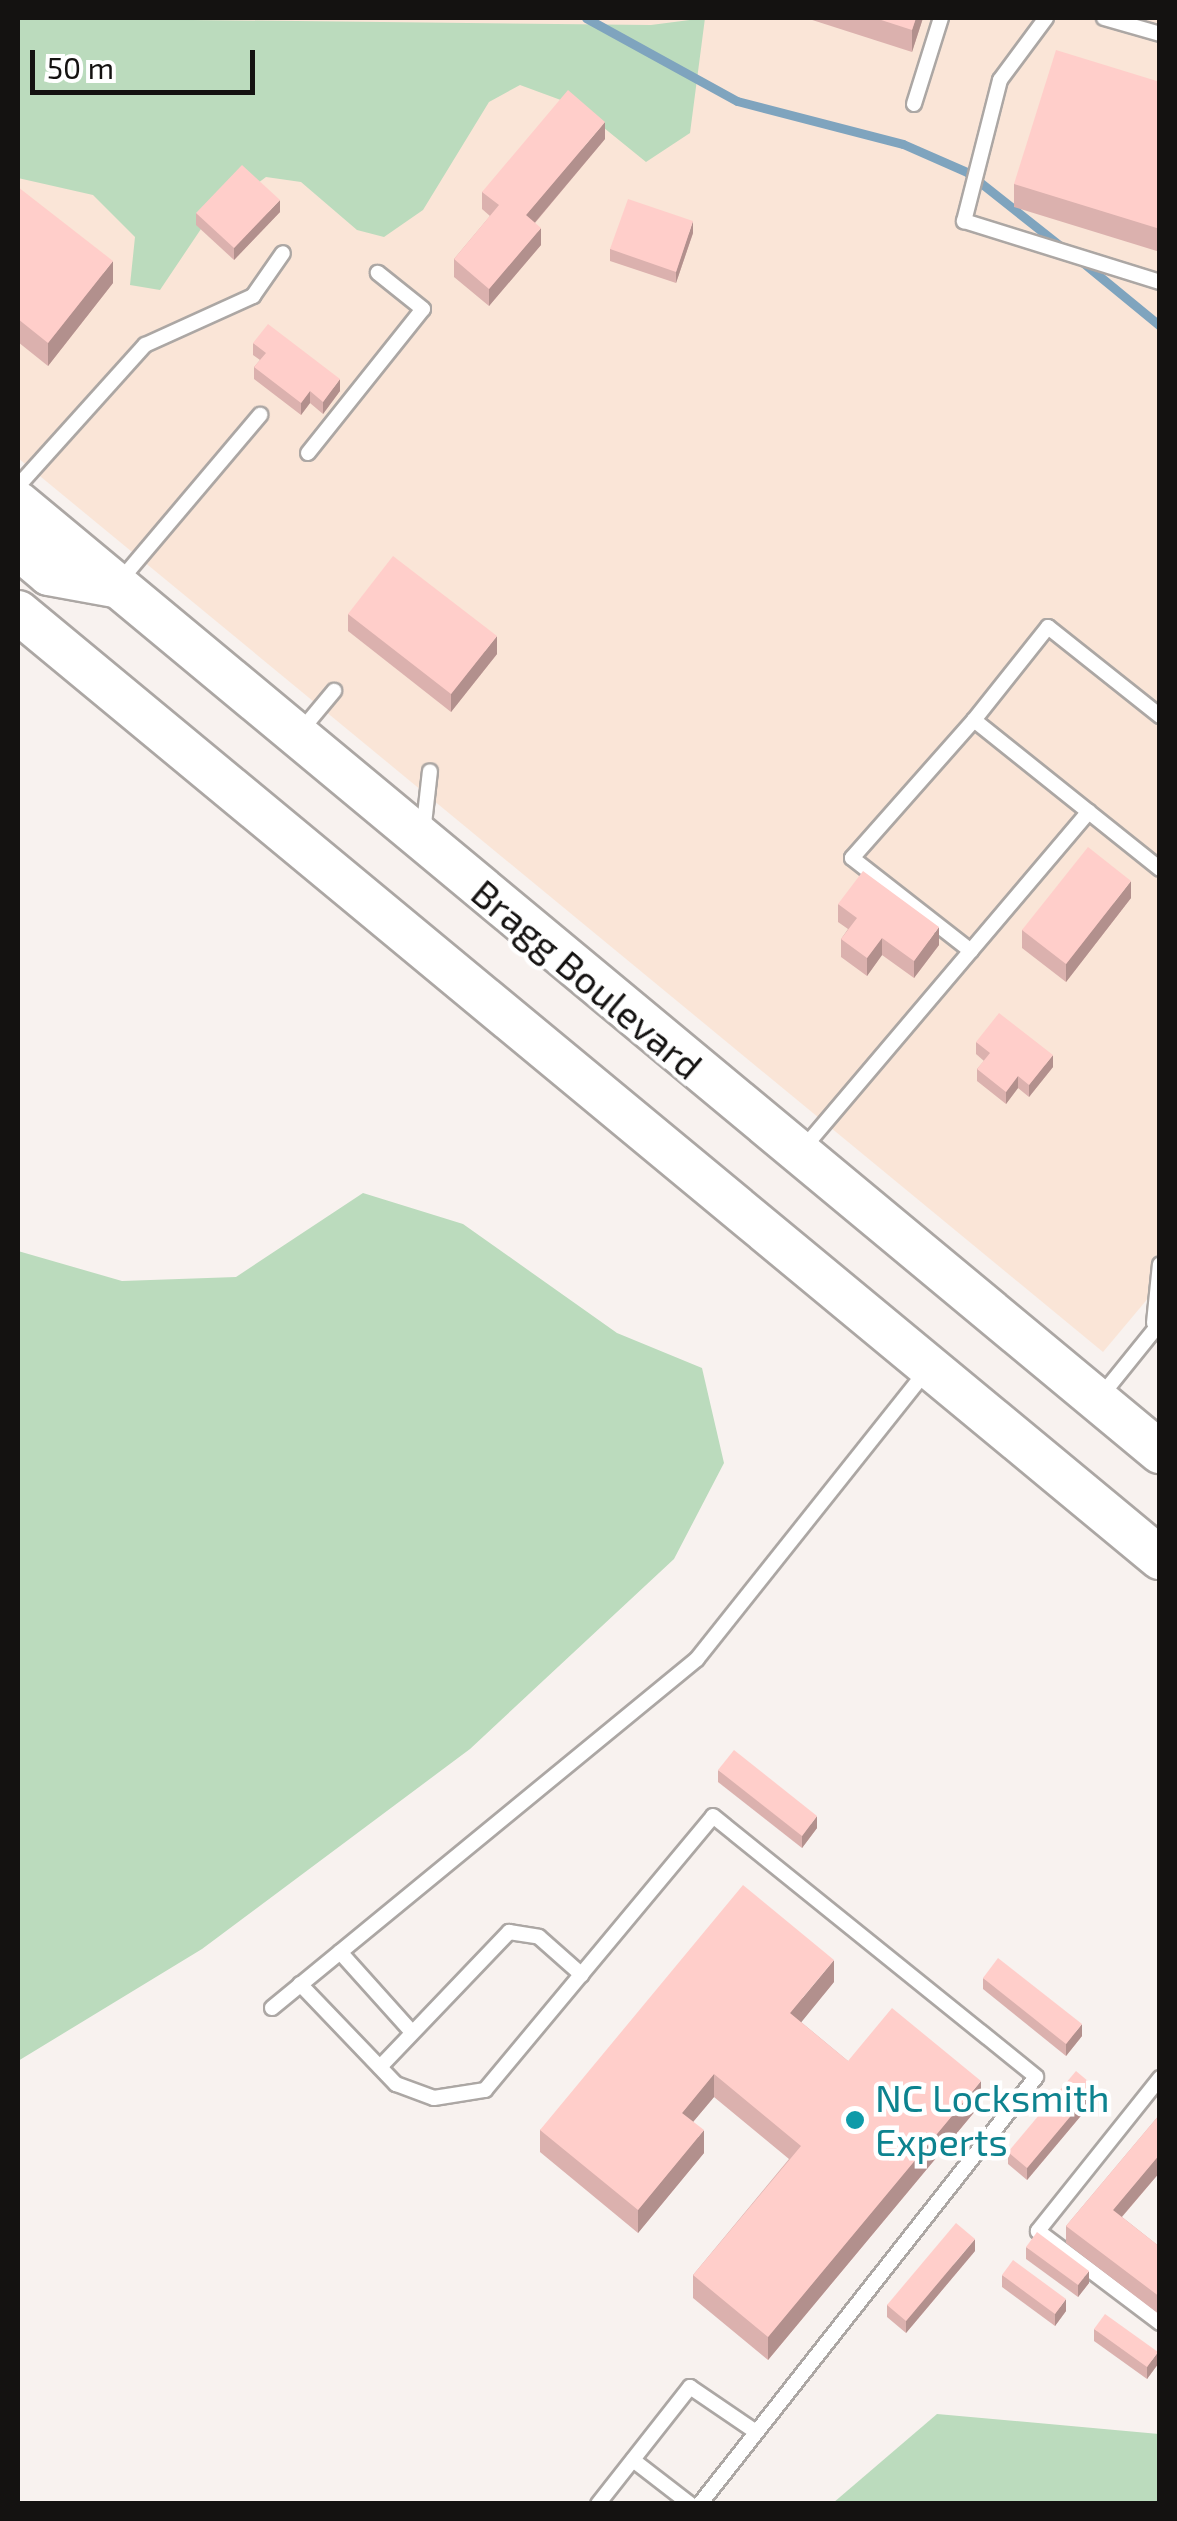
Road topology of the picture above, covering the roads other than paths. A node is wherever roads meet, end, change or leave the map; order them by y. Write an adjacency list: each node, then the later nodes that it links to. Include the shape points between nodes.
1 (941, 18): 5 (lane)
2 (1046, 18): 8 (lane, via 1000,80 964,221)
3 (1104, 18): 4 (lane)
4 (1160, 34)
5 (914, 104)
6 (282, 253): 11 (lane, via 252,296 144,345)
7 (378, 274): 10 (lane, via 423,309)
8 (1160, 282)
9 (260, 414): 14 (lane)
10 (308, 453)
11 (18, 486)
12 (18, 503): 14 (main road, Bragg Boulevard)
13 (18, 548): 14 (main road, via 50,574)
14 (116, 586): 19 (main road, Bragg Boulevard)
15 (18, 612): 28 (main road)
16 (334, 691): 19 (lane)
17 (1160, 716): 18 (lane, via 1048,627)
18 (974, 720): 21 (lane); 24 (lane, via 852,858)
19 (295, 738): 22 (main road, Bragg Boulevard)
20 (430, 771): 22 (lane)
21 (1088, 812): 23 (lane); 24 (lane)
22 (422, 844): 25 (main road, Bragg Boulevard)
23 (1160, 869)
24 (971, 951): 25 (lane)
25 (798, 1154): 29 (main road, Bragg Boulevard)
26 (1160, 1264): 27 (lane)
27 (1157, 1323): 29 (lane)
28 (929, 1367): 31 (main road); 32 (lane, via 697,1659)
29 (1097, 1401): 30 (main road, Bragg Boulevard)
30 (1160, 1452)
31 (1160, 1558)
32 (340, 1952): 34 (lane); 36 (lane)
33 (582, 1975): 36 (lane, via 539,1937 509,1932); 37 (lane, via 485,2090 434,2098); 40 (lane, via 712,1816 1036,2077)
34 (300, 1984): 35 (lane); 37 (lane)
35 (272, 2008)
36 (411, 2031): 37 (lane)
37 (380, 2067)
38 (1160, 2078): 39 (lane, via 1038,2231)
39 (1160, 2323)
40 (756, 2432): 41 (lane, via 690,2387); 44 (lane)
41 (633, 2460): 42 (lane); 43 (lane)
42 (598, 2504)
43 (690, 2504)
44 (700, 2504)

